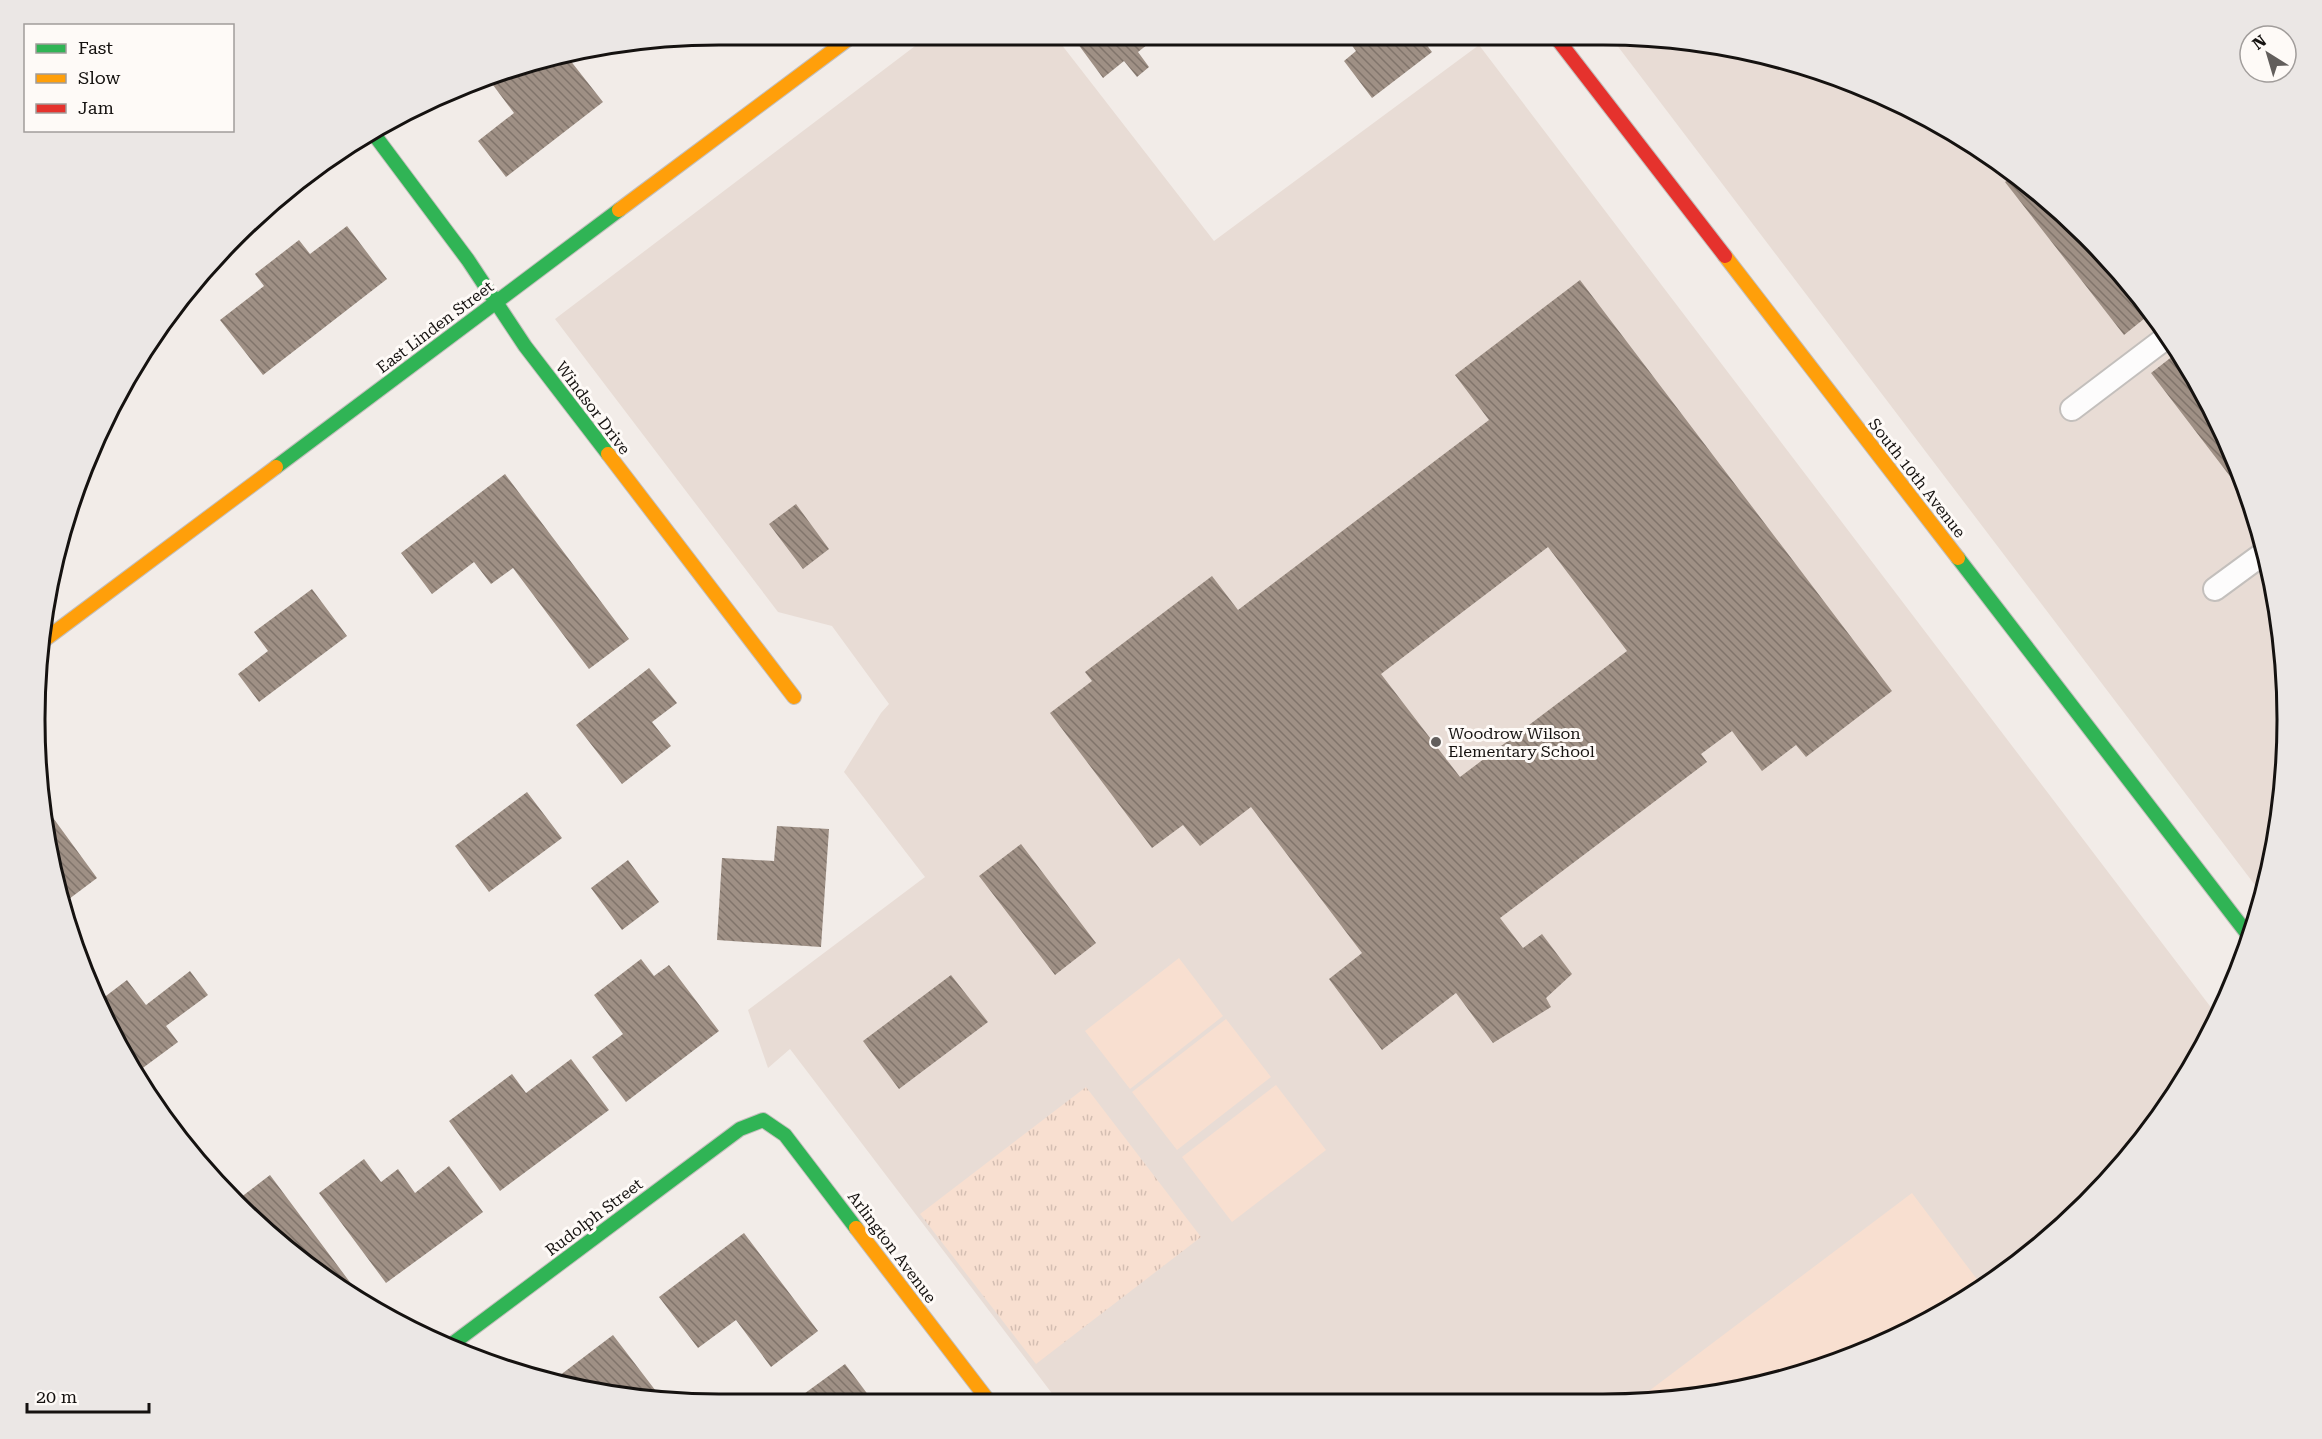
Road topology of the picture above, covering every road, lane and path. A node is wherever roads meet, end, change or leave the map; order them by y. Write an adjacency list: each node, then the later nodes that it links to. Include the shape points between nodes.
1 (840, 45): 4 (street, East Linden Street)
2 (1562, 45): 11 (street, South 10th Avenue)
3 (377, 138): 4 (street, Windsor Drive)
4 (496, 301): 9 (street, East Linden Street); 10 (street, Windsor Drive, via 532,355)
5 (2161, 342): 6 (lane)
6 (2072, 409)
7 (2257, 558): 8 (lane)
8 (2215, 589)
9 (51, 635)
10 (794, 697)
11 (2243, 929)
12 (763, 1120): 13 (street, Rudolph Street, via 740,1129); 14 (street, Arlington Avenue, via 785,1134)
13 (456, 1341)
14 (983, 1394)

